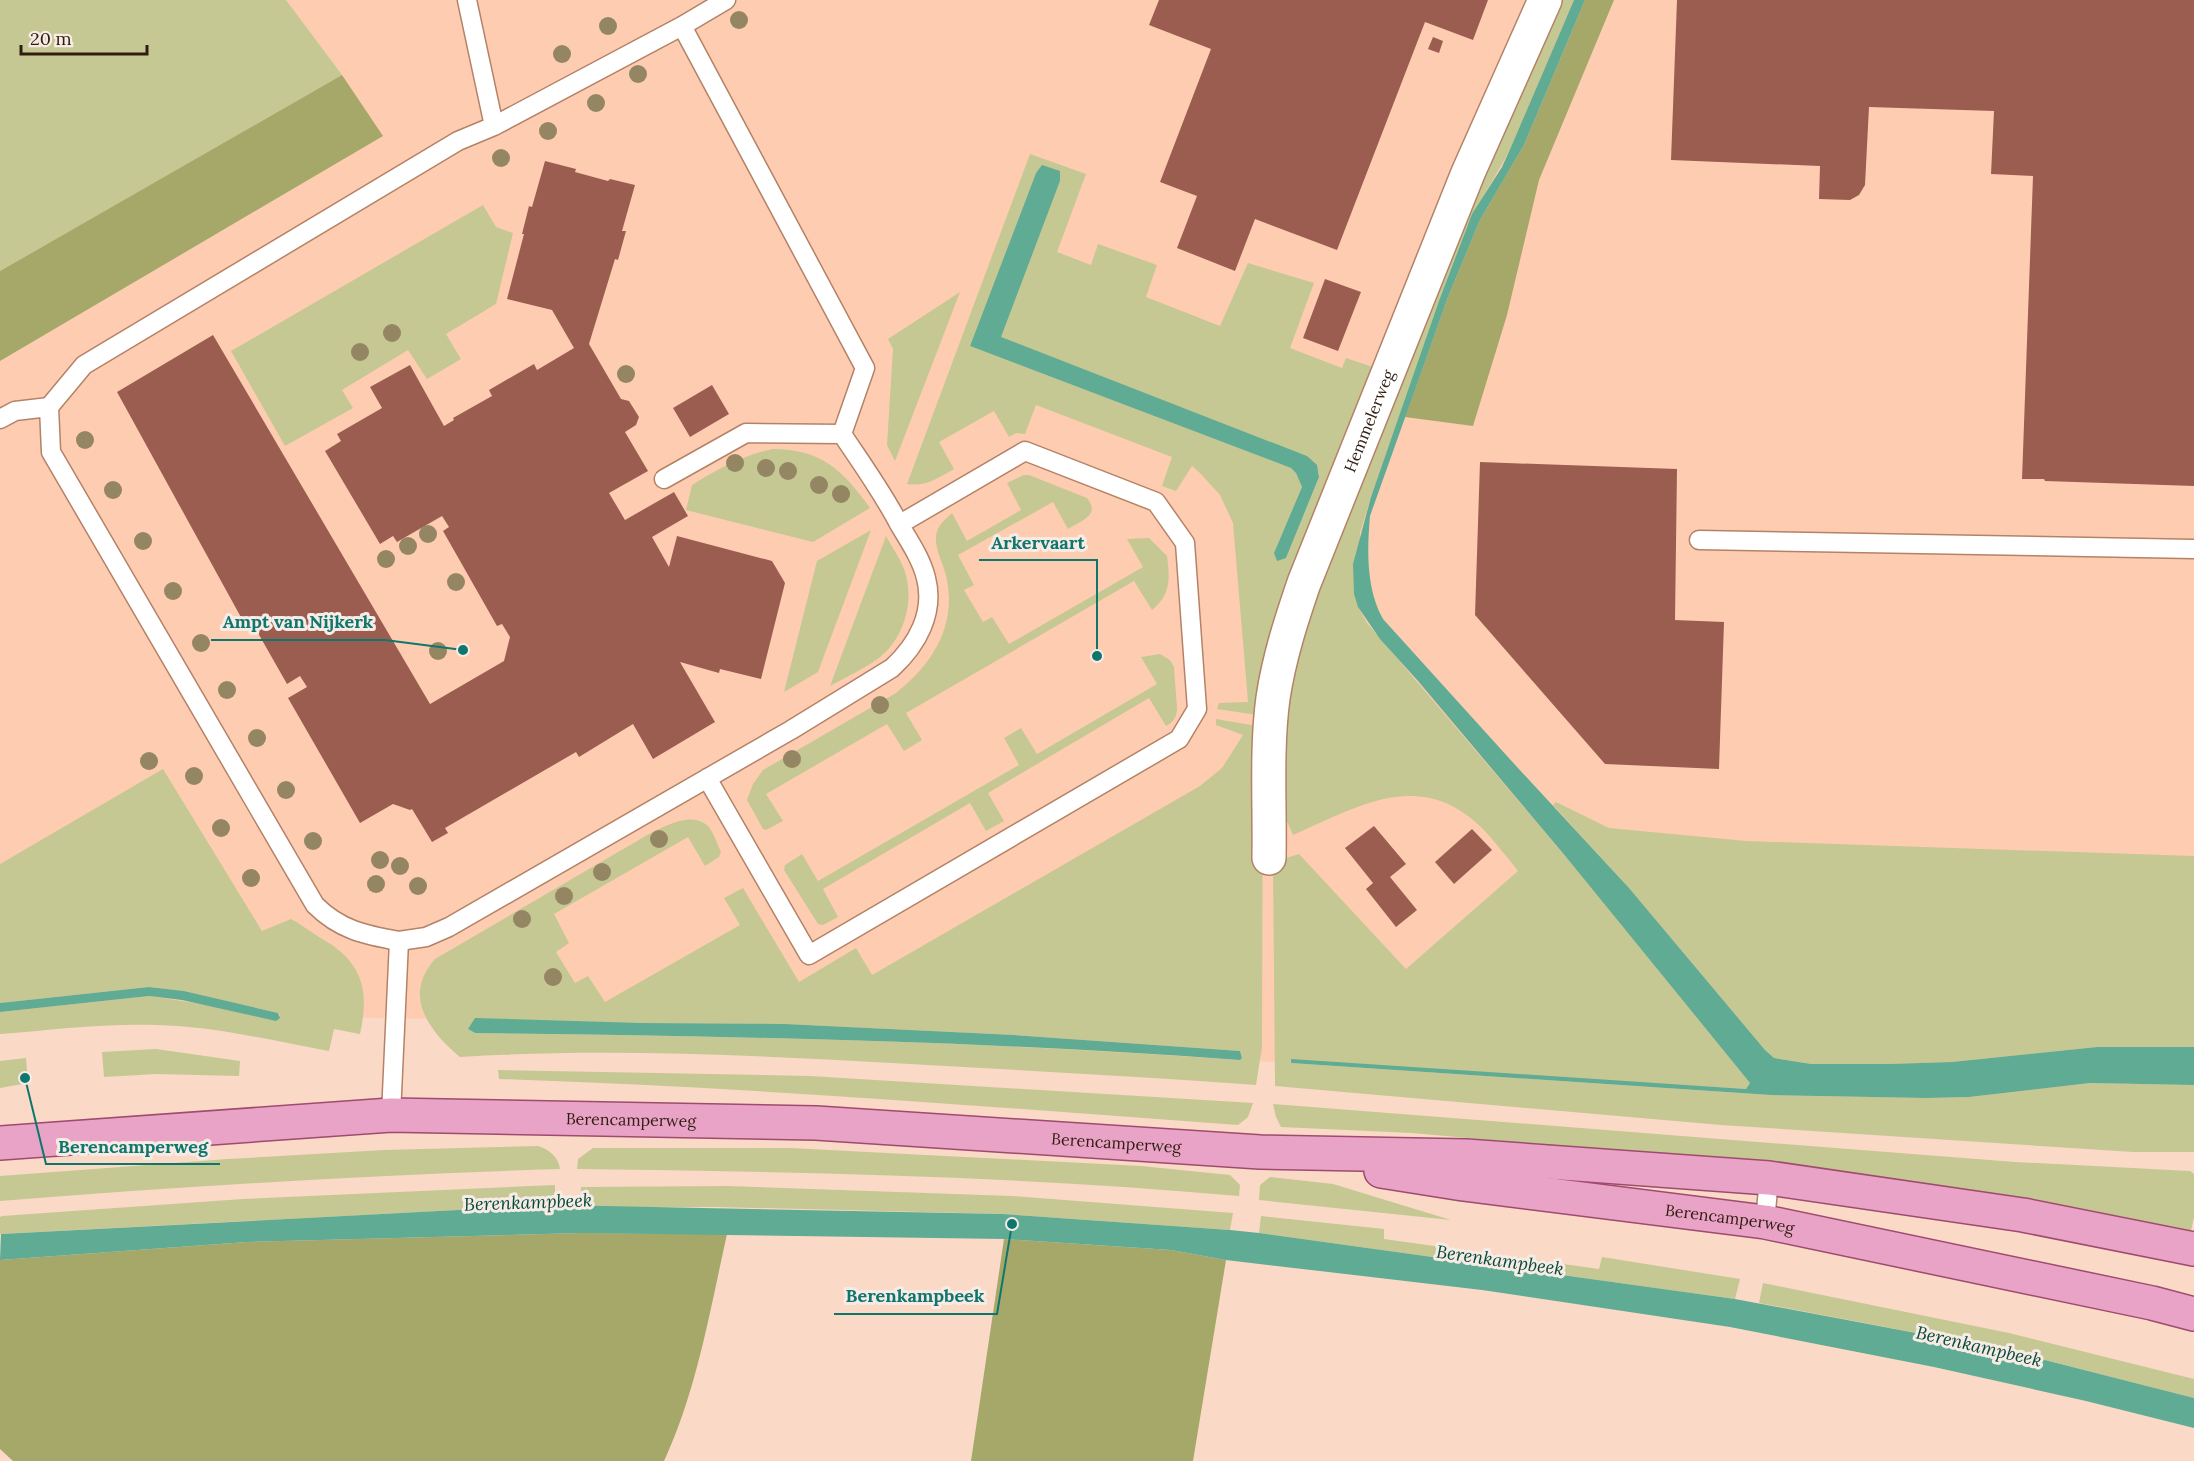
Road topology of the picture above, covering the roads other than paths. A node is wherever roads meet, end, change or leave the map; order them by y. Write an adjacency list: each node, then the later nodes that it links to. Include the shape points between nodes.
1 (467, 0): 5 (lane)
2 (726, 0): 4 (lane)
3 (1545, 0): 14 (street, Hemmelerweg, via 1468,173 1290,626 1270,723)
4 (682, 26): 5 (lane); 8 (lane, via 865,368)
5 (494, 126): 6 (lane, via 458,141 84,365)
6 (49, 407): 7 (lane, via 15,411); 15 (lane, via 51,452 315,905 327,917 356,933)
7 (0, 419)
8 (842, 434): 9 (lane, via 746,433); 10 (lane)
9 (664, 479)
10 (900, 524): 13 (lane, via 926,577 928,593 921,633 905,657); 13 (lane, via 1025,451 1156,502 1185,543 1197,709 1179,739 809,955)
11 (1699, 540): 12 (lane)
12 (2194, 549)
13 (707, 778): 15 (lane, via 448,927 426,937)
14 (1269, 858)
15 (399, 941): 16 (lane)
16 (391, 1115): 17 (main road, Berencamperweg); 18 (main road, Berencamperweg, via 816,1123)
17 (0, 1143)
18 (1260, 1152): 19 (main road, Berencamperweg, via 1466,1156); 20 (main road, Berencamperweg, via 1463,1184)
19 (1769, 1179): 20 (lane); 21 (main road, Berencamperweg, via 2023,1215)
20 (1765, 1222): 22 (main road, Berencamperweg)
21 (2194, 1250)
22 (2194, 1314)

